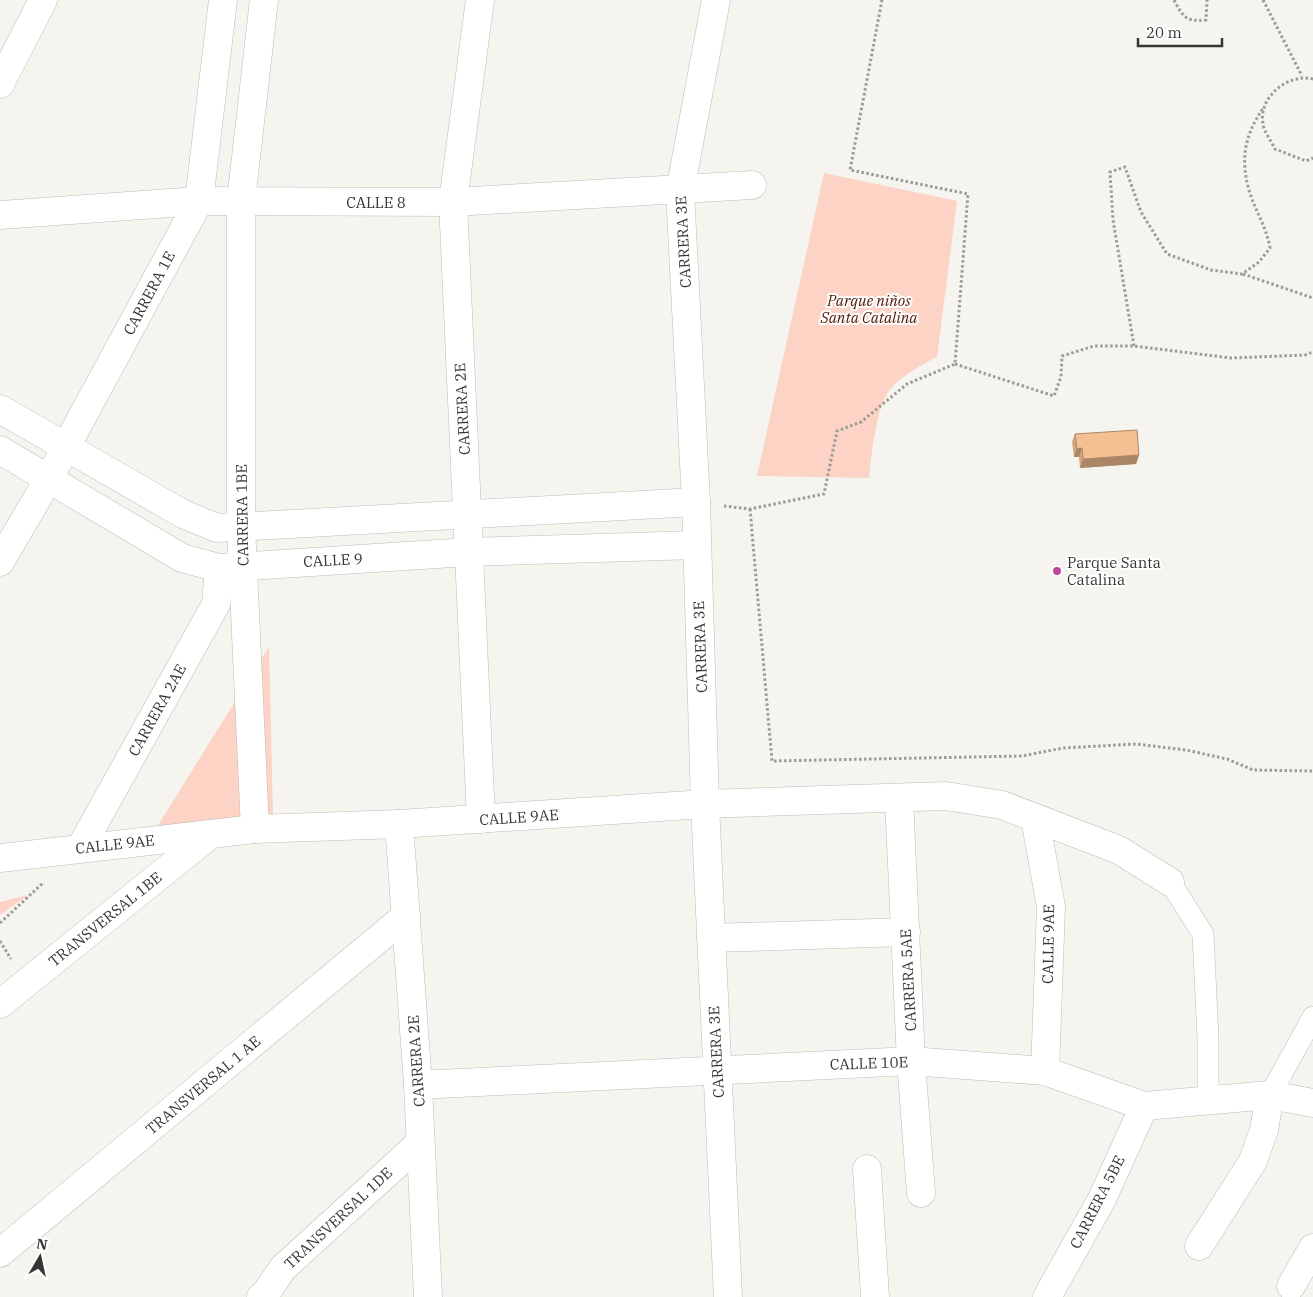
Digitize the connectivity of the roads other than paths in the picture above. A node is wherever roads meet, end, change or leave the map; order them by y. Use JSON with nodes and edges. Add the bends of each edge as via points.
{"nodes":[{"id":1,"x":43,"y":0,"type":"edge"},
{"id":2,"x":223,"y":0,"type":"edge"},
{"id":3,"x":264,"y":0,"type":"edge"},
{"id":4,"x":480,"y":0,"type":"edge"},
{"id":5,"x":716,"y":0,"type":"edge"},
{"id":6,"x":0,"y":84,"type":"edge"},
{"id":7,"x":752,"y":185,"type":"dead end"},
{"id":8,"x":680,"y":190,"type":"junction"},
{"id":9,"x":199,"y":201,"type":"junction"},
{"id":10,"x":241,"y":201,"type":"junction"},
{"id":11,"x":453,"y":202,"type":"junction"},
{"id":12,"x":0,"y":215,"type":"edge"},
{"id":13,"x":0,"y":409,"type":"edge"},
{"id":14,"x":66,"y":446,"type":"junction"},
{"id":15,"x":0,"y":450,"type":"edge"},
{"id":16,"x":48,"y":480,"type":"junction"},
{"id":17,"x":696,"y":502,"type":"junction"},
{"id":18,"x":467,"y":513,"type":"junction"},
{"id":19,"x":241,"y":526,"type":"junction"},
{"id":20,"x":697,"y":545,"type":"junction"},
{"id":21,"x":468,"y":552,"type":"junction"},
{"id":22,"x":0,"y":562,"type":"edge"},
{"id":23,"x":231,"y":566,"type":"junction"},
{"id":24,"x":899,"y":798,"type":"junction"},
{"id":25,"x":705,"y":804,"type":"junction"},
{"id":26,"x":1035,"y":818,"type":"junction"},
{"id":27,"x":481,"y":820,"type":"junction"},
{"id":28,"x":400,"y":824,"type":"junction"},
{"id":29,"x":255,"y":829,"type":"junction"},
{"id":30,"x":211,"y":834,"type":"junction"},
{"id":31,"x":81,"y":847,"type":"junction"},
{"id":32,"x":0,"y":858,"type":"edge"},
{"id":33,"x":1170,"y":882,"type":"joint"},
{"id":34,"x":406,"y":916,"type":"junction"},
{"id":35,"x":906,"y":932,"type":"junction"},
{"id":36,"x":711,"y":938,"type":"junction"},
{"id":37,"x":0,"y":1004,"type":"edge"},
{"id":38,"x":1313,"y":1017,"type":"edge"},
{"id":39,"x":911,"y":1061,"type":"junction"},
{"id":40,"x":716,"y":1070,"type":"junction"},
{"id":41,"x":1045,"y":1071,"type":"junction"},
{"id":42,"x":418,"y":1085,"type":"junction"},
{"id":43,"x":1270,"y":1095,"type":"junction"},
{"id":44,"x":1208,"y":1100,"type":"junction"},
{"id":45,"x":1313,"y":1103,"type":"edge"},
{"id":46,"x":1144,"y":1106,"type":"junction"},
{"id":47,"x":420,"y":1143,"type":"junction"},
{"id":48,"x":866,"y":1169,"type":"dead end"},
{"id":49,"x":920,"y":1193,"type":"dead end"},
{"id":50,"x":1199,"y":1246,"type":"dead end"},
{"id":51,"x":1313,"y":1248,"type":"edge"},
{"id":52,"x":0,"y":1253,"type":"edge"},
{"id":53,"x":1291,"y":1286,"type":"dead end"},
{"id":54,"x":261,"y":1297,"type":"edge"},
{"id":55,"x":428,"y":1297,"type":"edge"},
{"id":56,"x":728,"y":1297,"type":"edge"},
{"id":57,"x":874,"y":1297,"type":"edge"},
{"id":58,"x":1047,"y":1297,"type":"edge"}],
"edges":[{"from":1,"to":6,"type":"street"},
{"from":2,"to":9,"type":"street","name":"CARRERA 1E"},
{"from":3,"to":10,"type":"street"},
{"from":4,"to":11,"type":"street","name":"CARRERA 2E"},
{"from":5,"to":8,"type":"street","name":"CARRERA 3E"},
{"from":7,"to":8,"type":"street","name":"CALLE 8"},
{"from":8,"to":11,"type":"street","name":"CALLE 8"},
{"from":8,"to":17,"type":"street","name":"CARRERA 3E"},
{"from":9,"to":10,"type":"street","name":"CALLE 8"},
{"from":9,"to":12,"type":"street","name":"CALLE 8"},
{"from":9,"to":14,"type":"street","name":"CARRERA 1E"},
{"from":10,"to":11,"type":"street","name":"CALLE 8"},
{"from":10,"to":19,"type":"street","name":"CARRERA 1BE"},
{"from":11,"to":18,"type":"street","name":"CARRERA 2E"},
{"from":13,"to":14,"type":"street"},
{"from":14,"to":16,"type":"street","name":"CARRERA 1E"},
{"from":14,"to":19,"type":"street","via":[[184,514],[216,528]]},
{"from":15,"to":16,"type":"street","name":"CALLE 9"},
{"from":16,"to":22,"type":"street","name":"CARRERA 1E"},
{"from":16,"to":23,"type":"street","name":"CALLE 9","via":[[182,558]]},
{"from":17,"to":18,"type":"street"},
{"from":17,"to":20,"type":"street","name":"CARRERA 3E"},
{"from":18,"to":19,"type":"street"},
{"from":18,"to":21,"type":"street","name":"CARRERA 2E"},
{"from":19,"to":23,"type":"street","name":"CARRERA 1BE"},
{"from":20,"to":21,"type":"street","name":"CALLE 9"},
{"from":20,"to":25,"type":"street","name":"CARRERA 3E"},
{"from":21,"to":23,"type":"street","name":"CALLE 9"},
{"from":21,"to":27,"type":"street","name":"CARRERA 2E"},
{"from":23,"to":29,"type":"street","name":"CARRERA 1BE"},
{"from":23,"to":31,"type":"street","name":"CARRERA 2AE","via":[[216,604]]},
{"from":24,"to":25,"type":"street","name":"CALLE 9AE"},
{"from":24,"to":26,"type":"street","name":"CALLE 9AE","via":[[946,796],[1002,805]]},
{"from":24,"to":35,"type":"street","name":"CARRERA 5AE"},
{"from":25,"to":27,"type":"street","name":"CALLE 9AE"},
{"from":25,"to":36,"type":"street","name":"CARRERA 3E"},
{"from":26,"to":33,"type":"street","name":"CALLE 9AE","via":[[1119,850]]},
{"from":26,"to":41,"type":"street","name":"CALLE 9AE","via":[[1051,907]]},
{"from":27,"to":28,"type":"street","name":"CALLE 9AE"},
{"from":28,"to":29,"type":"street","name":"CALLE 9AE"},
{"from":28,"to":34,"type":"street","name":"CARRERA 2E"},
{"from":29,"to":30,"type":"street","name":"CALLE 9AE"},
{"from":30,"to":31,"type":"street","name":"CALLE 9AE"},
{"from":30,"to":37,"type":"street","name":"TRANSVERSAL 1BE"},
{"from":31,"to":32,"type":"street","name":"CALLE 9AE"},
{"from":33,"to":44,"type":"street","via":[[1203,934]]},
{"from":34,"to":42,"type":"street","name":"CARRERA 2E"},
{"from":34,"to":52,"type":"street","name":"TRANSVERSAL 1 AE"},
{"from":35,"to":36,"type":"street"},
{"from":35,"to":39,"type":"street","name":"CARRERA 5AE"},
{"from":36,"to":40,"type":"street","name":"CARRERA 3E"},
{"from":38,"to":43,"type":"street"},
{"from":39,"to":40,"type":"street","name":"CALLE 10E"},
{"from":39,"to":41,"type":"street","name":"CALLE 10E"},
{"from":39,"to":49,"type":"street","name":"CARRERA 5AE"},
{"from":40,"to":42,"type":"street","name":"CALLE 10E"},
{"from":40,"to":56,"type":"street","name":"CARRERA 3E"},
{"from":41,"to":46,"type":"street","name":"CALLE 10E"},
{"from":42,"to":47,"type":"street","name":"CARRERA 2E"},
{"from":43,"to":44,"type":"street","name":"CALLE 10E"},
{"from":43,"to":45,"type":"street","name":"CALLE 10E"},
{"from":43,"to":50,"type":"street","via":[[1264,1130],[1253,1161]]},
{"from":44,"to":46,"type":"street","name":"CALLE 10E"},
{"from":46,"to":58,"type":"street","name":"CARRERA 5BE","via":[[1102,1199]]},
{"from":47,"to":54,"type":"street","name":"TRANSVERSAL 1DE","via":[[283,1268]]},
{"from":47,"to":55,"type":"street","name":"CARRERA 2E"},
{"from":48,"to":57,"type":"street"},
{"from":51,"to":53,"type":"street"}]}
